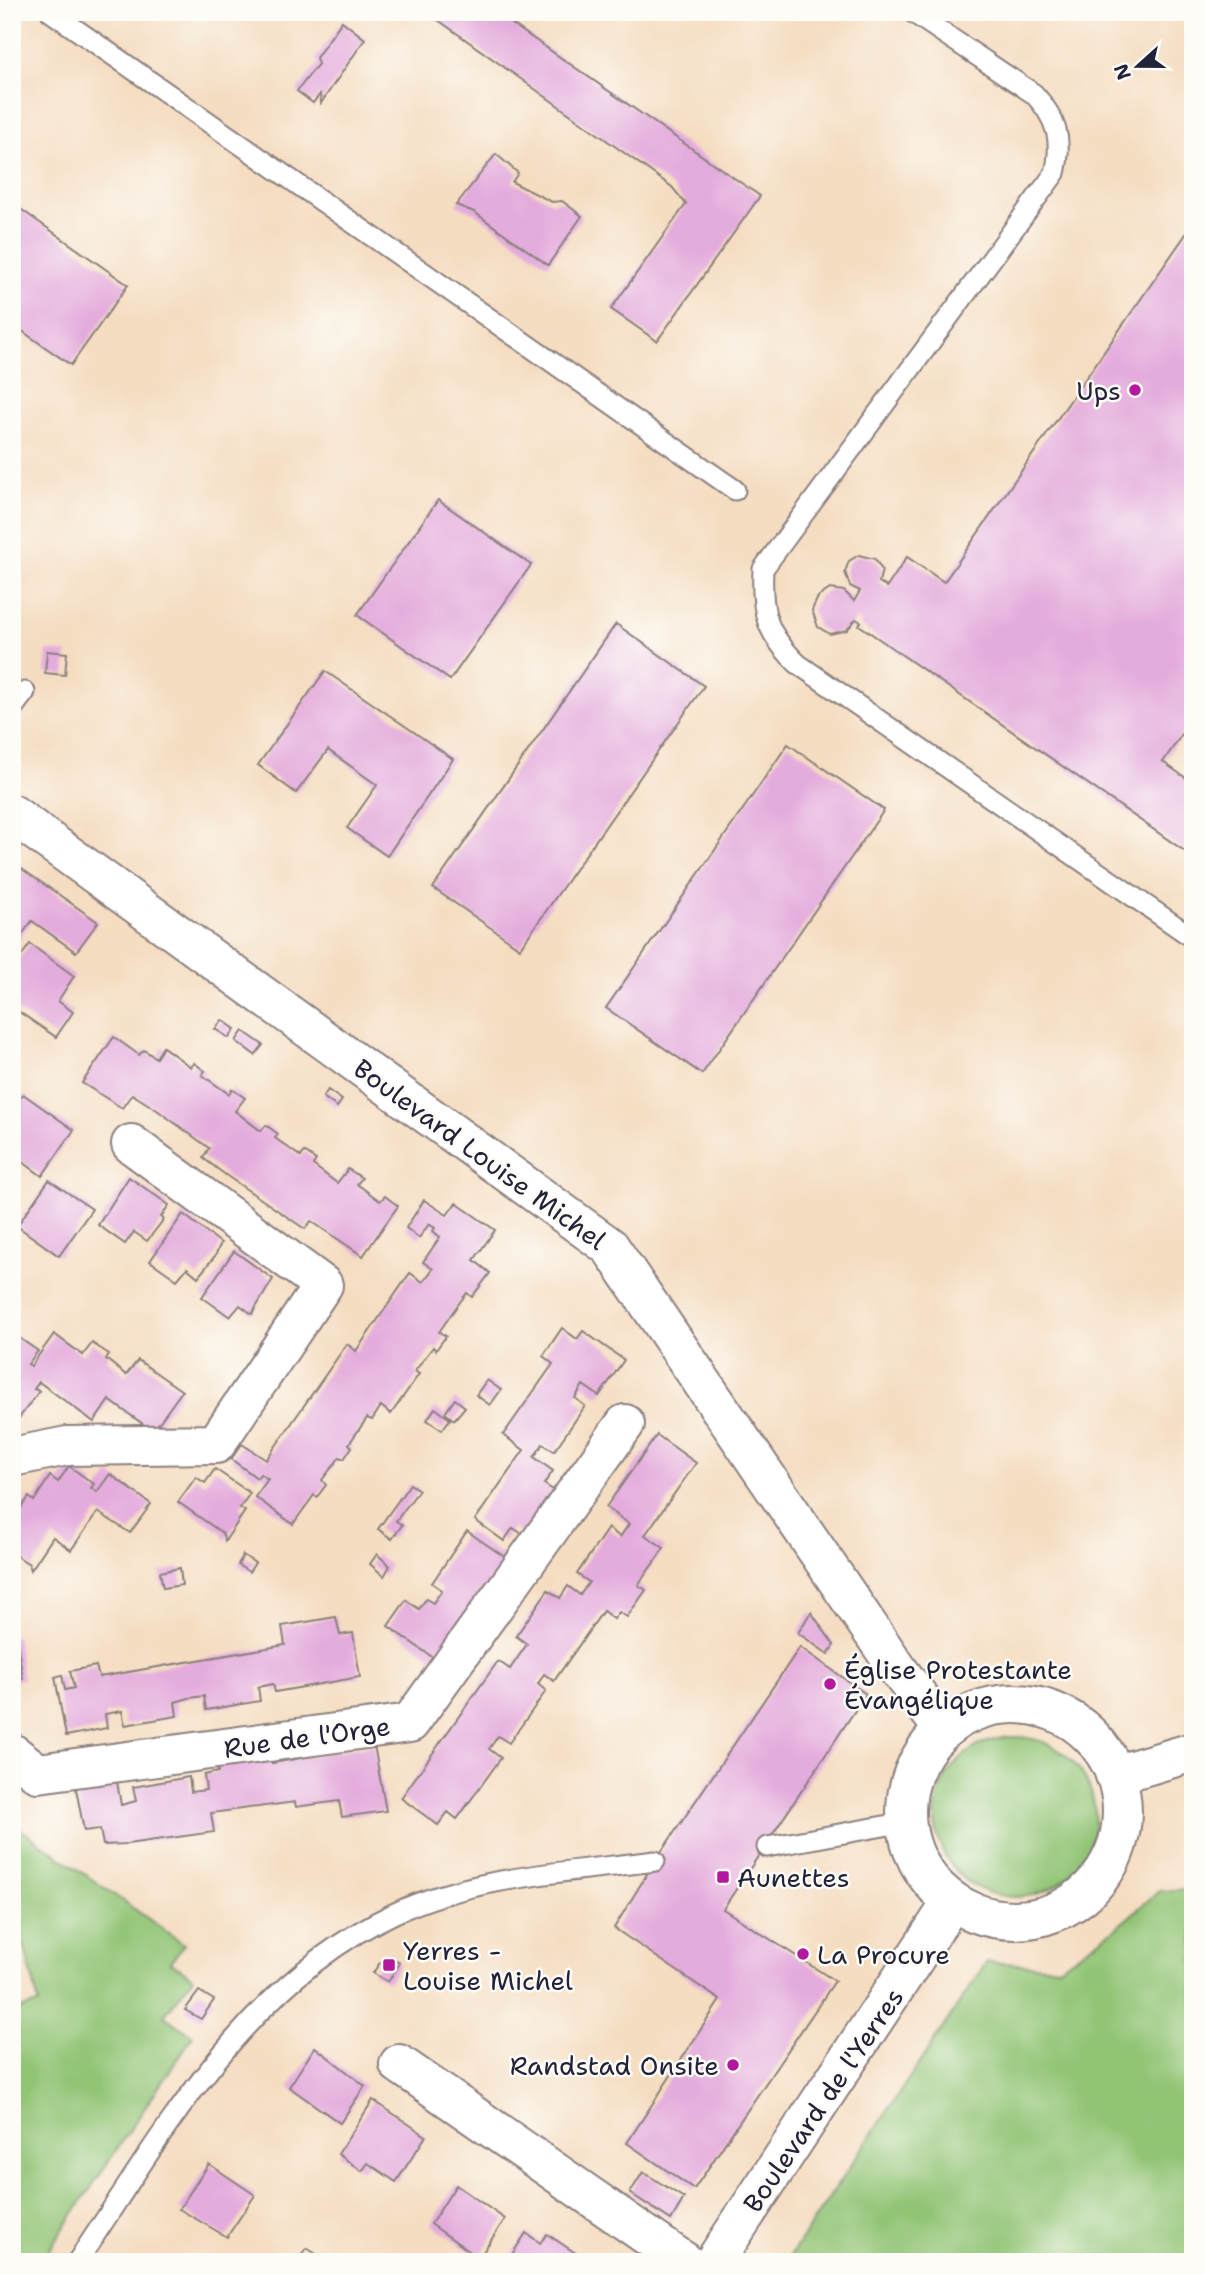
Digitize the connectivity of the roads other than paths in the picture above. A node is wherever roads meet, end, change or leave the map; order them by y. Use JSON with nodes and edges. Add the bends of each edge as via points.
{"nodes":[{"id":1,"x":51,"y":12,"type":"edge"},
{"id":2,"x":912,"y":12,"type":"edge"},
{"id":3,"x":735,"y":490,"type":"dead end"},
{"id":4,"x":25,"y":692,"type":"dead end"},
{"id":5,"x":12,"y":709,"type":"edge"},
{"id":6,"x":12,"y":814,"type":"edge"},
{"id":7,"x":1193,"y":938,"type":"edge"},
{"id":8,"x":131,"y":1144,"type":"dead end"},
{"id":9,"x":625,"y":1424,"type":"dead end"},
{"id":10,"x":12,"y":1457,"type":"edge"},
{"id":11,"x":943,"y":1729,"type":"junction"},
{"id":12,"x":1193,"y":1752,"type":"edge"},
{"id":13,"x":12,"y":1753,"type":"edge"},
{"id":14,"x":1115,"y":1775,"type":"junction"},
{"id":15,"x":906,"y":1822,"type":"junction"},
{"id":16,"x":767,"y":1847,"type":"dead end"},
{"id":17,"x":656,"y":1860,"type":"dead end"},
{"id":18,"x":952,"y":1902,"type":"junction"},
{"id":19,"x":399,"y":2064,"type":"dead end"},
{"id":20,"x":77,"y":2262,"type":"edge"},
{"id":21,"x":685,"y":2262,"type":"edge"},
{"id":22,"x":714,"y":2262,"type":"edge"}],
"edges":[{"from":1,"to":3,"type":"lane"},
{"from":2,"to":7,"type":"lane","via":[[1034,94],[1049,110],[1059,141],[1055,173],[763,569],[767,624],[798,664]]},
{"from":4,"to":5,"type":"lane"},
{"from":6,"to":11,"type":"street","name":"Boulevard Louise Michel","via":[[610,1247]]},
{"from":8,"to":10,"type":"street","via":[[324,1285],[216,1444],[67,1446]]},
{"from":9,"to":13,"type":"street","name":"Rue de l'Orge","via":[[410,1723],[38,1773]]},
{"from":11,"to":14,"type":"street","via":[[980,1709],[1033,1705],[1063,1715],[1090,1733]]},
{"from":11,"to":15,"type":"street","via":[[916,1766],[908,1787]]},
{"from":12,"to":14,"type":"street"},
{"from":14,"to":18,"type":"street","via":[[1121,1794],[1121,1830],[1109,1864],[1087,1893],[1056,1912],[1021,1921],[985,1917]]},
{"from":15,"to":16,"type":"lane"},
{"from":15,"to":18,"type":"street","via":[[913,1852],[929,1880]]},
{"from":17,"to":20,"type":"lane","via":[[508,1881],[452,1894],[396,1912],[349,1939],[232,2039],[188,2096]]},
{"from":18,"to":22,"type":"street","name":"Boulevard de l'Yerres"},
{"from":19,"to":21,"type":"street"}]}
